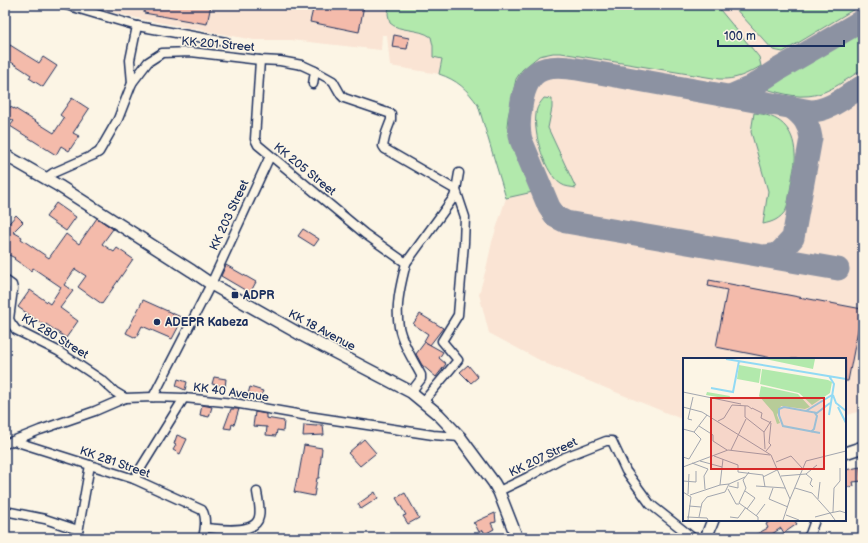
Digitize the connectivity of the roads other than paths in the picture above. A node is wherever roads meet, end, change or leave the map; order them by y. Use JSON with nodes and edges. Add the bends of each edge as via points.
{"nodes":[{"id":1,"x":66,"y":5,"type":"edge"},
{"id":2,"x":137,"y":26,"type":"junction"},
{"id":3,"x":226,"y":42,"type":"dead end"},
{"id":4,"x":260,"y":60,"type":"junction"},
{"id":5,"x":315,"y":71,"type":"junction"},
{"id":6,"x":132,"y":83,"type":"junction"},
{"id":7,"x":313,"y":84,"type":"dead end"},
{"id":8,"x":5,"y":155,"type":"edge"},
{"id":9,"x":270,"y":156,"type":"junction"},
{"id":10,"x":459,"y":173,"type":"dead end"},
{"id":11,"x":46,"y":178,"type":"junction"},
{"id":12,"x":456,"y":190,"type":"junction"},
{"id":13,"x":406,"y":263,"type":"junction"},
{"id":14,"x":5,"y":280,"type":"edge"},
{"id":15,"x":211,"y":284,"type":"junction"},
{"id":16,"x":411,"y":392,"type":"junction"},
{"id":17,"x":153,"y":396,"type":"junction"},
{"id":18,"x":125,"y":398,"type":"junction"},
{"id":19,"x":184,"y":398,"type":"junction"},
{"id":20,"x":423,"y":402,"type":"junction"},
{"id":21,"x":460,"y":437,"type":"junction"},
{"id":22,"x":14,"y":441,"type":"junction"},
{"id":23,"x":5,"y":444,"type":"edge"},
{"id":24,"x":863,"y":447,"type":"edge"},
{"id":25,"x":846,"y":453,"type":"edge"},
{"id":26,"x":90,"y":465,"type":"junction"},
{"id":27,"x":134,"y":479,"type":"junction"},
{"id":28,"x":499,"y":491,"type":"junction"},
{"id":29,"x":257,"y":492,"type":"dead end"},
{"id":30,"x":5,"y":511,"type":"edge"},
{"id":31,"x":713,"y":521,"type":"edge"},
{"id":32,"x":815,"y":521,"type":"edge"},
{"id":33,"x":206,"y":528,"type":"junction"},
{"id":34,"x":78,"y":534,"type":"edge"},
{"id":35,"x":203,"y":538,"type":"edge"},
{"id":36,"x":517,"y":538,"type":"edge"},
{"id":37,"x":693,"y":538,"type":"edge"},
{"id":38,"x":706,"y":538,"type":"edge"},
{"id":39,"x":807,"y":538,"type":"edge"}],
"edges":[{"from":1,"to":2,"type":"street"},
{"from":2,"to":3,"type":"street"},
{"from":2,"to":6,"type":"street","via":[[130,60]]},
{"from":4,"to":5,"type":"street","name":"KK 201 Street","via":[[302,65]]},
{"from":4,"to":6,"type":"street","name":"KK 201 Street","via":[[191,52],[162,53],[148,62]]},
{"from":4,"to":9,"type":"street","name":"KK 205 Street","via":[[255,139]]},
{"from":5,"to":7,"type":"street"},
{"from":5,"to":12,"type":"street","name":"KK 201 Street","via":[[333,81],[344,98],[391,114],[392,120],[383,146],[385,149]]},
{"from":6,"to":11,"type":"street","name":"KK 201 Street","via":[[118,119],[99,152]]},
{"from":8,"to":11,"type":"main road","name":"KK 18 Avenue"},
{"from":9,"to":13,"type":"street","name":"KK 205 Street","via":[[365,234]]},
{"from":9,"to":15,"type":"street","name":"KK 203 Street"},
{"from":10,"to":12,"type":"street"},
{"from":11,"to":15,"type":"main road","name":"KK 18 Avenue"},
{"from":12,"to":13,"type":"street","via":[[450,204]]},
{"from":12,"to":20,"type":"street","via":[[465,216],[458,315],[442,341],[458,360]]},
{"from":13,"to":16,"type":"street","via":[[399,293],[398,318],[402,336],[421,375],[421,379]]},
{"from":14,"to":18,"type":"street","name":"KK 280 Street","via":[[13,289],[9,319],[16,330],[58,351],[103,380]]},
{"from":15,"to":16,"type":"main road","name":"KK 18 Avenue"},
{"from":15,"to":17,"type":"street","name":"KK 203 Street"},
{"from":16,"to":20,"type":"main road","name":"KK 18 Avenue"},
{"from":17,"to":18,"type":"street","name":"KK 40 Avenue"},
{"from":17,"to":19,"type":"street","name":"KK 40 Avenue"},
{"from":18,"to":22,"type":"street","name":"KK 40 Avenue"},
{"from":19,"to":21,"type":"street","name":"KK 40 Avenue","via":[[234,403],[433,435]]},
{"from":19,"to":27,"type":"street"},
{"from":20,"to":21,"type":"main road","name":"KK 18 Avenue"},
{"from":21,"to":28,"type":"main road","name":"KK 18 Avenue"},
{"from":22,"to":23,"type":"street","name":"KK 40 Avenue"},
{"from":22,"to":26,"type":"street","name":"KK 281 Street"},
{"from":24,"to":25,"type":"main road"},
{"from":26,"to":27,"type":"street","name":"KK 281 Street"},
{"from":26,"to":34,"type":"street"},
{"from":27,"to":33,"type":"street","name":"KK 281 Street","via":[[202,510]]},
{"from":28,"to":36,"type":"main road","name":"KK 18 Avenue"},
{"from":28,"to":37,"type":"street","name":"KK 207 Street","via":[[560,459],[612,441],[626,471],[650,504]]},
{"from":29,"to":33,"type":"street","via":[[260,516],[257,522],[249,527],[230,530]]},
{"from":30,"to":34,"type":"street","via":[[45,519]]},
{"from":31,"to":38,"type":"main road"},
{"from":32,"to":39,"type":"street"},
{"from":33,"to":35,"type":"street"}]}
